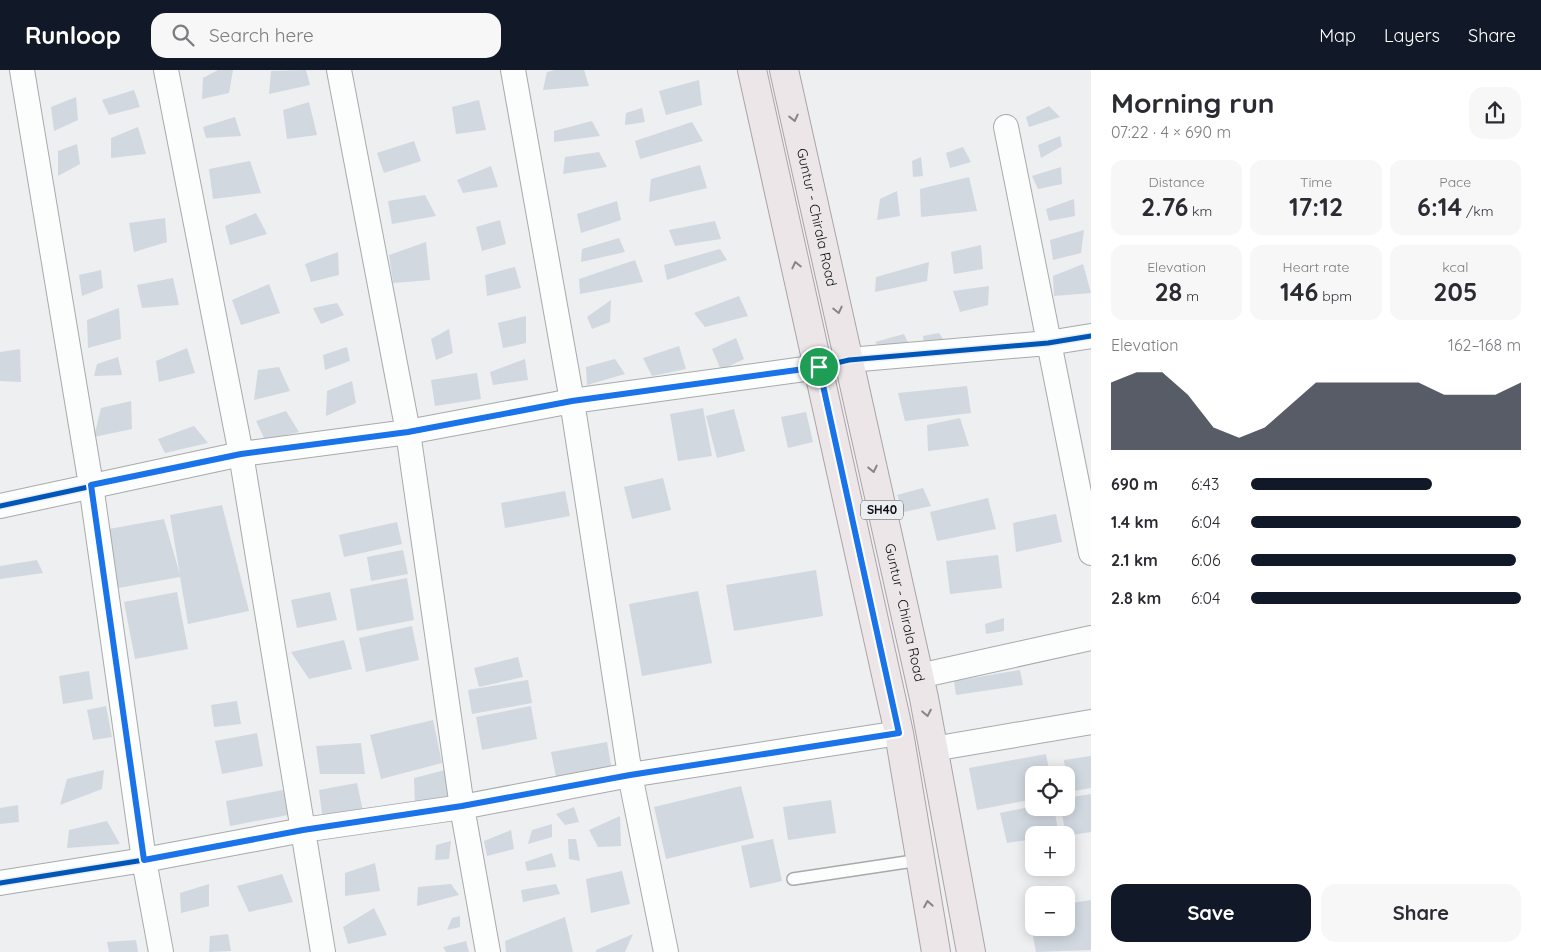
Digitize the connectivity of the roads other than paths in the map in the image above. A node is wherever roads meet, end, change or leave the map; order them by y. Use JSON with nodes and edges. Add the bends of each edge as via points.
{"nodes":[{"id":1,"x":22,"y":70,"type":"edge"},
{"id":2,"x":166,"y":70,"type":"edge"},
{"id":3,"x":339,"y":70,"type":"edge"},
{"id":4,"x":513,"y":70,"type":"edge"},
{"id":5,"x":752,"y":70,"type":"edge"},
{"id":6,"x":784,"y":70,"type":"edge"},
{"id":7,"x":1006,"y":127,"type":"dead end"},
{"id":8,"x":1091,"y":336,"type":"edge"},
{"id":9,"x":1048,"y":343,"type":"junction"},
{"id":10,"x":849,"y":360,"type":"junction"},
{"id":11,"x":819,"y":367,"type":"junction"},
{"id":12,"x":572,"y":401,"type":"junction"},
{"id":13,"x":408,"y":432,"type":"junction"},
{"id":14,"x":241,"y":454,"type":"junction"},
{"id":15,"x":91,"y":485,"type":"junction"},
{"id":16,"x":0,"y":506,"type":"edge"},
{"id":17,"x":1091,"y":553,"type":"edge"},
{"id":18,"x":1091,"y":638,"type":"edge"},
{"id":19,"x":919,"y":676,"type":"junction"},
{"id":20,"x":1091,"y":722,"type":"edge"},
{"id":21,"x":899,"y":733,"type":"junction"},
{"id":22,"x":934,"y":749,"type":"junction"},
{"id":23,"x":630,"y":775,"type":"junction"},
{"id":24,"x":462,"y":806,"type":"junction"},
{"id":25,"x":303,"y":830,"type":"junction"},
{"id":26,"x":144,"y":860,"type":"junction"},
{"id":27,"x":920,"y":860,"type":"junction"},
{"id":28,"x":793,"y":879,"type":"dead end"},
{"id":29,"x":0,"y":883,"type":"edge"},
{"id":30,"x":161,"y":952,"type":"edge"},
{"id":31,"x":323,"y":952,"type":"edge"},
{"id":32,"x":488,"y":952,"type":"edge"},
{"id":33,"x":666,"y":952,"type":"edge"},
{"id":34,"x":936,"y":952,"type":"edge"},
{"id":35,"x":971,"y":952,"type":"edge"}],
"edges":[{"from":1,"to":15,"type":"street"},
{"from":2,"to":14,"type":"street"},
{"from":3,"to":13,"type":"street"},
{"from":4,"to":12,"type":"street"},
{"from":11,"to":5,"type":"main road","number":"SH40","one_way":true},
{"from":6,"to":10,"type":"main road","name":"Guntur - Chirala Road","number":"SH40","one_way":true},
{"from":7,"to":9,"type":"street"},
{"from":8,"to":9,"type":"street"},
{"from":9,"to":10,"type":"street"},
{"from":9,"to":17,"type":"street"},
{"from":10,"to":11,"type":"street"},
{"from":10,"to":19,"type":"main road","name":"Guntur - Chirala Road","number":"SH40","one_way":true},
{"from":11,"to":12,"type":"street"},
{"from":11,"to":21,"type":"main road","number":"SH40"},
{"from":12,"to":13,"type":"street"},
{"from":12,"to":23,"type":"street"},
{"from":13,"to":14,"type":"street"},
{"from":13,"to":24,"type":"street"},
{"from":14,"to":15,"type":"street"},
{"from":14,"to":25,"type":"street"},
{"from":15,"to":16,"type":"street"},
{"from":15,"to":26,"type":"street"},
{"from":18,"to":19,"type":"street"},
{"from":19,"to":22,"type":"main road","name":"Guntur - Chirala Road","number":"SH40","one_way":true},
{"from":20,"to":22,"type":"street"},
{"from":21,"to":23,"type":"street"},
{"from":21,"to":27,"type":"main road","number":"SH40"},
{"from":22,"to":35,"type":"main road","name":"Guntur - Chirala Road","number":"SH40"},
{"from":23,"to":24,"type":"street"},
{"from":23,"to":33,"type":"street"},
{"from":24,"to":25,"type":"street"},
{"from":24,"to":32,"type":"street"},
{"from":25,"to":26,"type":"street"},
{"from":25,"to":31,"type":"street"},
{"from":26,"to":29,"type":"street"},
{"from":26,"to":30,"type":"street"},
{"from":27,"to":28,"type":"lane"},
{"from":34,"to":27,"type":"main road","number":"SH40","one_way":true}]}
